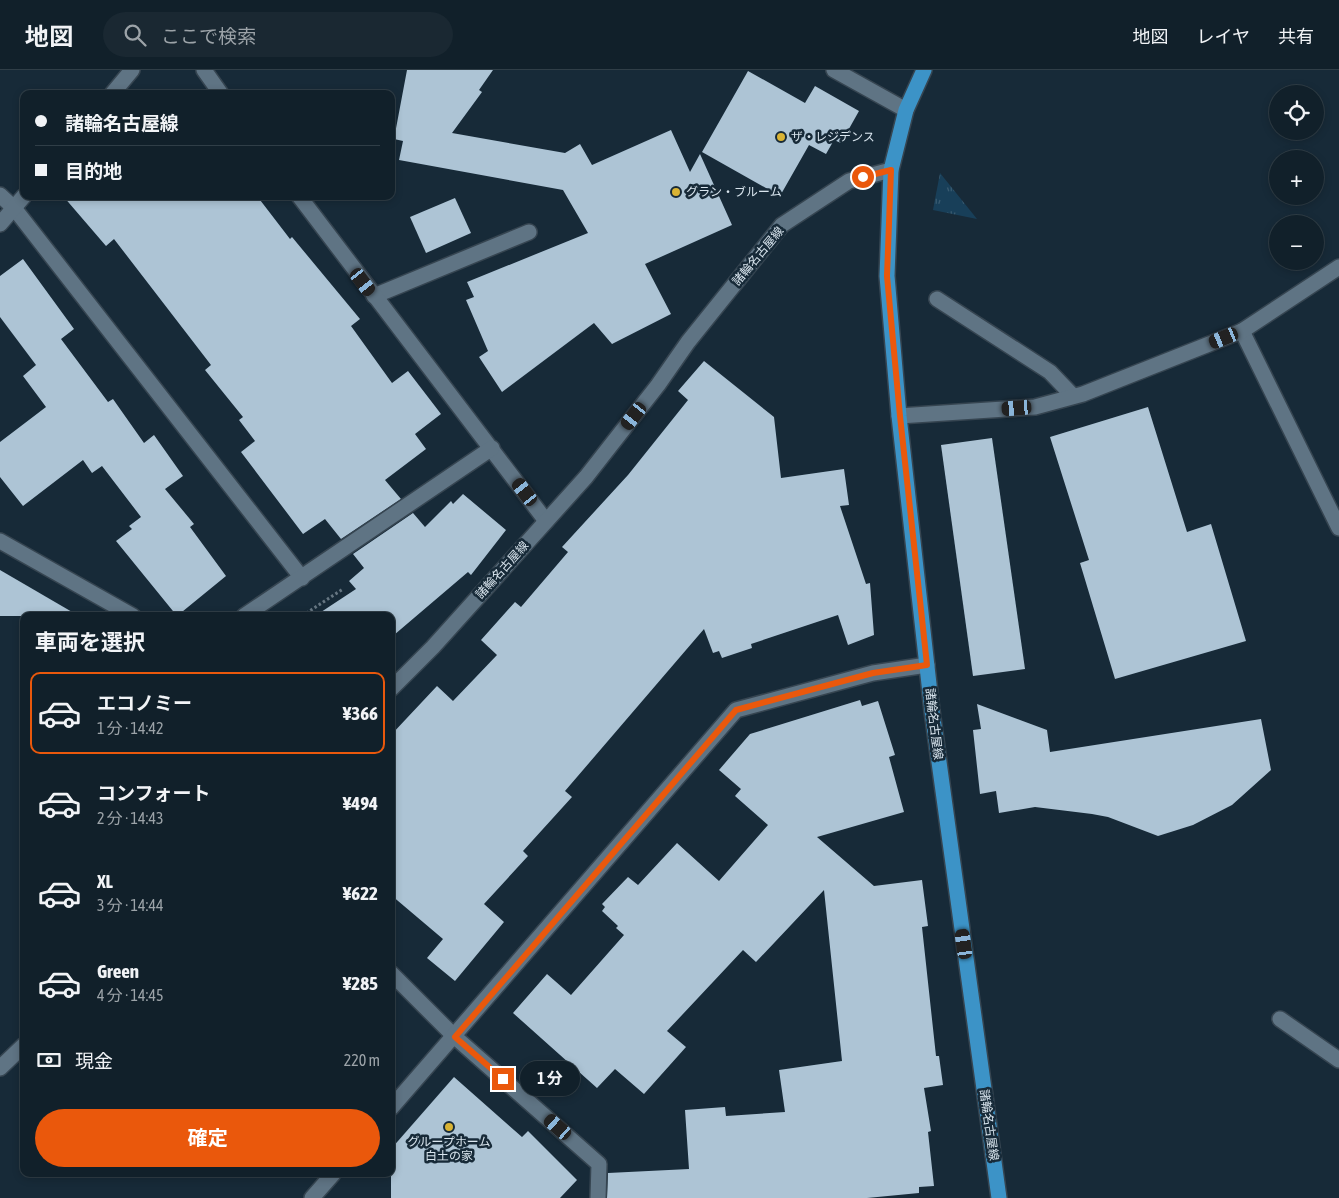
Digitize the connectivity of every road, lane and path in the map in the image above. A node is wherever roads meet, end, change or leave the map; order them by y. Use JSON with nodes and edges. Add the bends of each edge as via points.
{"nodes":[{"id":1,"x":132,"y":70,"type":"edge"},
{"id":2,"x":204,"y":70,"type":"edge"},
{"id":3,"x":834,"y":70,"type":"edge"},
{"id":4,"x":924,"y":70,"type":"edge"},
{"id":5,"x":115,"y":90,"type":"edge"},
{"id":6,"x":218,"y":90,"type":"edge"},
{"id":7,"x":906,"y":110,"type":"junction"},
{"id":8,"x":891,"y":170,"type":"junction"},
{"id":9,"x":0,"y":195,"type":"edge"},
{"id":10,"x":21,"y":200,"type":"edge"},
{"id":11,"x":301,"y":200,"type":"edge"},
{"id":12,"x":14,"y":208,"type":"junction"},
{"id":13,"x":0,"y":224,"type":"edge"},
{"id":14,"x":529,"y":232,"type":"dead end"},
{"id":15,"x":1339,"y":267,"type":"edge"},
{"id":16,"x":374,"y":296,"type":"junction"},
{"id":17,"x":936,"y":299,"type":"dead end"},
{"id":18,"x":1242,"y":331,"type":"junction"},
{"id":19,"x":1073,"y":396,"type":"junction"},
{"id":20,"x":900,"y":416,"type":"junction"},
{"id":21,"x":492,"y":448,"type":"junction"},
{"id":22,"x":546,"y":521,"type":"junction"},
{"id":23,"x":1339,"y":528,"type":"edge"},
{"id":24,"x":0,"y":541,"type":"edge"},
{"id":25,"x":302,"y":578,"type":"junction"},
{"id":26,"x":343,"y":589,"type":"dead end"},
{"id":27,"x":126,"y":612,"type":"edge"},
{"id":28,"x":250,"y":612,"type":"edge"},
{"id":29,"x":308,"y":612,"type":"edge"},
{"id":30,"x":927,"y":665,"type":"junction"},
{"id":31,"x":395,"y":685,"type":"edge"},
{"id":32,"x":395,"y":977,"type":"edge"},
{"id":33,"x":1280,"y":1019,"type":"dead end"},
{"id":34,"x":455,"y":1037,"type":"junction"},
{"id":35,"x":20,"y":1049,"type":"edge"},
{"id":36,"x":1339,"y":1060,"type":"edge"},
{"id":37,"x":1,"y":1066,"type":"edge"},
{"id":38,"x":395,"y":1104,"type":"edge"},
{"id":39,"x":330,"y":1177,"type":"edge"},
{"id":40,"x":312,"y":1198,"type":"edge"},
{"id":41,"x":598,"y":1198,"type":"edge"},
{"id":42,"x":999,"y":1198,"type":"edge"}],
"edges":[{"from":1,"to":5,"type":"street"},
{"from":2,"to":6,"type":"street"},
{"from":3,"to":7,"type":"street"},
{"from":4,"to":7,"type":"main road"},
{"from":7,"to":8,"type":"main road"},
{"from":8,"to":20,"type":"main road","name":"諸輪名古屋線","via":[[887,276]]},
{"from":8,"to":22,"type":"street","name":"諸輪名古屋線","via":[[849,181],[782,224],[592,469]]},
{"from":9,"to":12,"type":"street"},
{"from":10,"to":12,"type":"street"},
{"from":11,"to":16,"type":"street"},
{"from":12,"to":13,"type":"street"},
{"from":12,"to":25,"type":"street"},
{"from":14,"to":16,"type":"street"},
{"from":15,"to":18,"type":"street"},
{"from":16,"to":21,"type":"street"},
{"from":17,"to":19,"type":"street","via":[[1050,372]]},
{"from":18,"to":19,"type":"street"},
{"from":18,"to":23,"type":"street"},
{"from":19,"to":20,"type":"street","via":[[1035,407]]},
{"from":20,"to":30,"type":"main road","name":"諸輪名古屋線"},
{"from":21,"to":22,"type":"street"},
{"from":21,"to":25,"type":"street"},
{"from":22,"to":31,"type":"street","name":"諸輪名古屋線"},
{"from":24,"to":27,"type":"street"},
{"from":25,"to":28,"type":"street"},
{"from":26,"to":29,"type":"path"},
{"from":30,"to":34,"type":"street","via":[[873,673],[736,710]]},
{"from":30,"to":42,"type":"main road","name":"諸輪名古屋線"},
{"from":32,"to":34,"type":"street"},
{"from":33,"to":36,"type":"street"},
{"from":34,"to":38,"type":"street"},
{"from":34,"to":41,"type":"street","via":[[599,1164]]},
{"from":35,"to":37,"type":"street"},
{"from":39,"to":40,"type":"street"}]}
